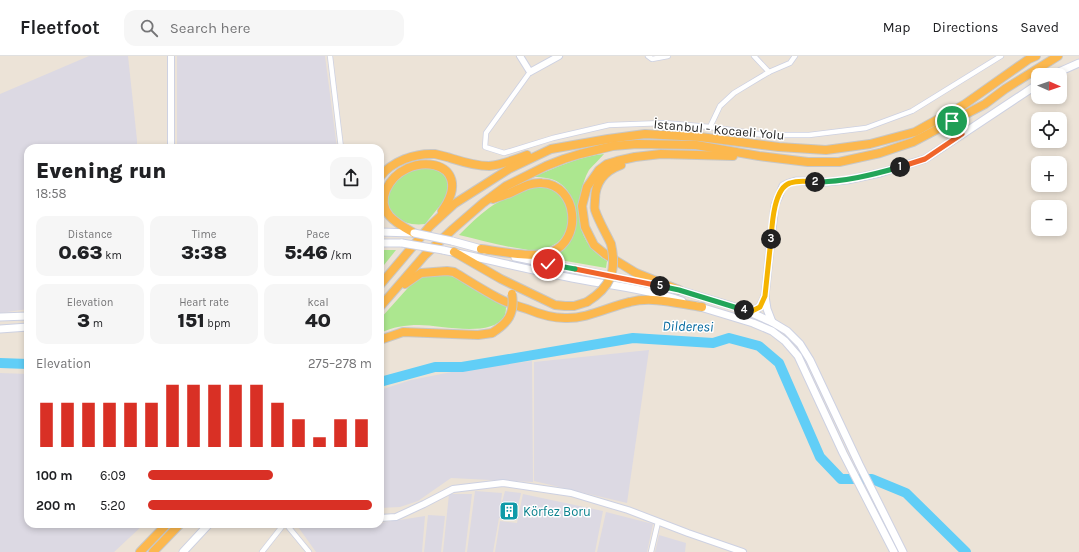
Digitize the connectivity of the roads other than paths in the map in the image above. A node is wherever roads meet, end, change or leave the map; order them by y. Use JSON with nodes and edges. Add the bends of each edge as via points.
{"nodes":[{"id":1,"x":171,"y":56,"type":"edge"},
{"id":2,"x":330,"y":56,"type":"edge"},
{"id":3,"x":520,"y":56,"type":"edge"},
{"id":4,"x":559,"y":56,"type":"edge"},
{"id":5,"x":648,"y":56,"type":"edge"},
{"id":6,"x":668,"y":56,"type":"edge"},
{"id":7,"x":754,"y":56,"type":"edge"},
{"id":8,"x":795,"y":56,"type":"edge"},
{"id":9,"x":1001,"y":56,"type":"edge"},
{"id":10,"x":1036,"y":56,"type":"edge"},
{"id":11,"x":1058,"y":56,"type":"edge"},
{"id":12,"x":1079,"y":63,"type":"edge"},
{"id":13,"x":1067,"y":68,"type":"edge"},
{"id":14,"x":530,"y":72,"type":"junction"},
{"id":15,"x":769,"y":72,"type":"junction"},
{"id":16,"x":1031,"y":89,"type":"edge"},
{"id":17,"x":952,"y":121,"type":"junction"},
{"id":18,"x":710,"y":127,"type":"junction"},
{"id":19,"x":962,"y":134,"type":"junction"},
{"id":20,"x":171,"y":144,"type":"edge"},
{"id":21,"x":341,"y":144,"type":"edge"},
{"id":22,"x":551,"y":150,"type":"junction"},
{"id":23,"x":650,"y":156,"type":"junction"},
{"id":24,"x":759,"y":156,"type":"junction"},
{"id":25,"x":384,"y":172,"type":"edge"},
{"id":26,"x":384,"y":193,"type":"edge"},
{"id":27,"x":483,"y":203,"type":"junction"},
{"id":28,"x":384,"y":205,"type":"edge"},
{"id":29,"x":430,"y":226,"type":"junction"},
{"id":30,"x":384,"y":232,"type":"edge"},
{"id":31,"x":414,"y":233,"type":"junction"},
{"id":32,"x":384,"y":243,"type":"edge"},
{"id":33,"x":480,"y":249,"type":"junction"},
{"id":34,"x":454,"y":252,"type":"junction"},
{"id":35,"x":501,"y":279,"type":"junction"},
{"id":36,"x":384,"y":281,"type":"edge"},
{"id":37,"x":679,"y":290,"type":"junction"},
{"id":38,"x":392,"y":294,"type":"junction"},
{"id":39,"x":765,"y":296,"type":"junction"},
{"id":40,"x":384,"y":303,"type":"edge"},
{"id":41,"x":702,"y":307,"type":"junction"},
{"id":42,"x":750,"y":312,"type":"junction"},
{"id":43,"x":24,"y":316,"type":"edge"},
{"id":44,"x":0,"y":317,"type":"edge"},
{"id":45,"x":772,"y":322,"type":"junction"},
{"id":46,"x":24,"y":327,"type":"edge"},
{"id":47,"x":0,"y":329,"type":"edge"},
{"id":48,"x":384,"y":339,"type":"edge"},
{"id":49,"x":384,"y":518,"type":"edge"},
{"id":50,"x":658,"y":522,"type":"junction"},
{"id":51,"x":163,"y":528,"type":"edge"},
{"id":52,"x":176,"y":528,"type":"edge"},
{"id":53,"x":206,"y":528,"type":"edge"},
{"id":54,"x":282,"y":528,"type":"edge"},
{"id":55,"x":288,"y":528,"type":"edge"},
{"id":56,"x":140,"y":552,"type":"edge"},
{"id":57,"x":153,"y":552,"type":"edge"},
{"id":58,"x":185,"y":552,"type":"edge"},
{"id":59,"x":262,"y":552,"type":"edge"},
{"id":60,"x":308,"y":552,"type":"edge"},
{"id":61,"x":651,"y":552,"type":"edge"},
{"id":62,"x":743,"y":552,"type":"edge"},
{"id":63,"x":894,"y":552,"type":"edge"},
{"id":64,"x":904,"y":552,"type":"edge"}],
"edges":[{"from":1,"to":20,"type":"street"},
{"from":2,"to":21,"type":"street"},
{"from":3,"to":14,"type":"street"},
{"from":4,"to":14,"type":"street"},
{"from":5,"to":6,"type":"street","via":[[652,59]]},
{"from":7,"to":15,"type":"street"},
{"from":8,"to":15,"type":"street","via":[[790,63]]},
{"from":9,"to":18,"type":"street","via":[[912,112],[866,128],[808,135],[765,135]]},
{"from":10,"to":22,"type":"highway","name":"İstanbul - Kocaeli Yolu","via":[[965,104],[915,132],[870,144],[826,150],[645,134]]},
{"from":11,"to":17,"type":"highway","via":[[985,104]]},
{"from":12,"to":13,"type":"main road"},
{"from":14,"to":18,"type":"street","via":[[486,133],[485,147],[504,154],[553,138],[609,126],[664,123]]},
{"from":15,"to":18,"type":"street","via":[[729,97],[720,106]]},
{"from":16,"to":19,"type":"main road"},
{"from":17,"to":19,"type":"main road"},
{"from":17,"to":24,"type":"highway","via":[[913,142],[880,153],[839,162],[808,162]]},
{"from":19,"to":39,"type":"main road","via":[[925,159],[880,173],[826,182],[796,181],[783,186],[775,205]]},
{"from":22,"to":25,"type":"highway","via":[[501,165],[488,166],[436,154],[422,155],[408,158]]},
{"from":22,"to":29,"type":"highway","name":"İstanbul - Kocaeli Yolu","via":[[491,180],[454,204]]},
{"from":23,"to":24,"type":"highway"},
{"from":23,"to":35,"type":"highway","bridge":true,"via":[[606,172],[595,192],[594,208],[613,254],[610,279],[598,295],[574,306],[555,305]]},
{"from":23,"to":37,"type":"highway","via":[[617,161],[607,164],[600,170],[587,187],[582,206],[585,227],[594,245],[605,254],[636,273]]},
{"from":24,"to":27,"type":"highway","via":[[696,145],[613,146],[546,166],[506,186]]},
{"from":26,"to":29,"type":"highway","via":[[397,174],[418,165],[439,166],[450,176],[452,188],[448,202]]},
{"from":27,"to":33,"type":"highway","via":[[529,184],[542,182],[554,185],[564,193],[571,205],[573,225],[562,245],[551,252],[537,255]]},
{"from":27,"to":38,"type":"highway","via":[[425,255]]},
{"from":28,"to":31,"type":"highway","via":[[395,222]]},
{"from":29,"to":36,"type":"highway","name":"İstanbul - Kocaeli Yolu"},
{"from":30,"to":31,"type":"main road"},
{"from":31,"to":33,"type":"main road","bridge":true},
{"from":32,"to":34,"type":"main road","bridge":true,"via":[[402,243]]},
{"from":33,"to":37,"type":"main road"},
{"from":34,"to":35,"type":"highway"},
{"from":34,"to":41,"type":"main road","via":[[664,295]]},
{"from":35,"to":48,"type":"highway","bridge":true,"via":[[507,285],[514,301],[507,322],[492,333],[478,335],[403,332]]},
{"from":37,"to":42,"type":"main road"},
{"from":38,"to":40,"type":"highway"},
{"from":38,"to":41,"type":"highway","via":[[421,273],[447,271],[454,272],[499,299],[556,318],[577,317],[645,300]]},
{"from":39,"to":42,"type":"main road","via":[[760,307]]},
{"from":39,"to":45,"type":"main road"},
{"from":41,"to":63,"type":"main road","via":[[772,331],[798,356],[843,453]]},
{"from":42,"to":45,"type":"main road"},
{"from":43,"to":44,"type":"main road"},
{"from":45,"to":64,"type":"main road","via":[[787,331],[800,344],[810,360]]},
{"from":46,"to":47,"type":"main road"},
{"from":49,"to":50,"type":"street","via":[[396,517],[453,488],[503,483],[571,493]]},
{"from":50,"to":61,"type":"street"},
{"from":50,"to":62,"type":"street"},
{"from":51,"to":56,"type":"highway"},
{"from":52,"to":57,"type":"highway"},
{"from":53,"to":58,"type":"main road"},
{"from":54,"to":59,"type":"street"},
{"from":55,"to":60,"type":"street"}]}
